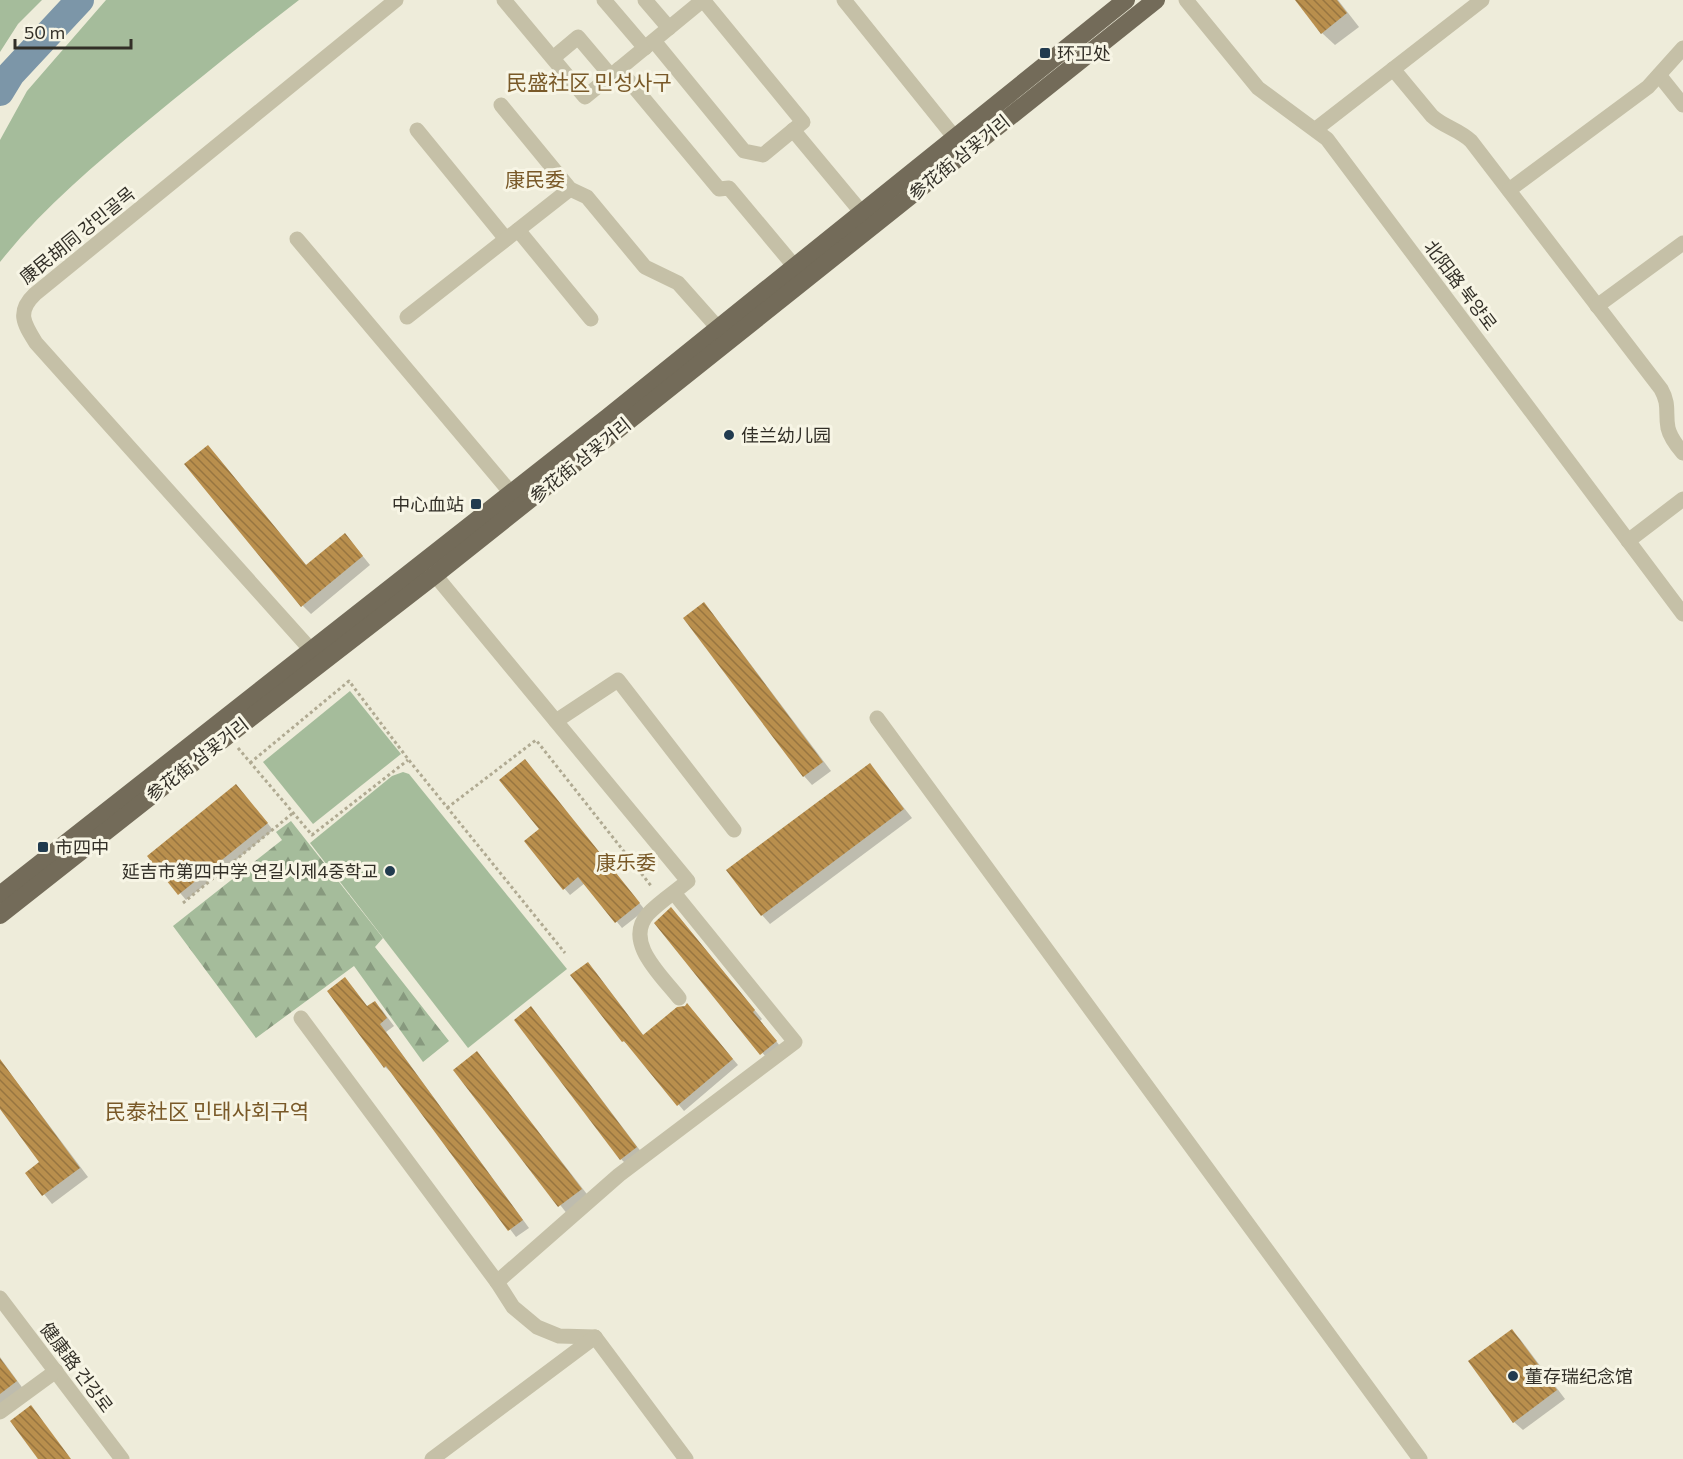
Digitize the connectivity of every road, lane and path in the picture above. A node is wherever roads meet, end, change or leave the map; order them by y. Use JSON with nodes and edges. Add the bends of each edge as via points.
{"nodes":[{"id":1,"x":396,"y":0,"type":"edge"},
{"id":2,"x":504,"y":0,"type":"edge"},
{"id":3,"x":645,"y":0,"type":"edge"},
{"id":4,"x":703,"y":0,"type":"edge"},
{"id":5,"x":844,"y":0,"type":"edge"},
{"id":6,"x":1126,"y":0,"type":"edge"},
{"id":7,"x":1156,"y":0,"type":"edge"},
{"id":8,"x":1186,"y":0,"type":"edge"},
{"id":9,"x":1482,"y":0,"type":"edge"},
{"id":10,"x":613,"y":3,"type":"edge"},
{"id":11,"x":669,"y":28,"type":"junction"},
{"id":12,"x":649,"y":45,"type":"junction"},
{"id":13,"x":1683,"y":48,"type":"edge"},
{"id":14,"x":552,"y":58,"type":"junction"},
{"id":15,"x":1393,"y":69,"type":"junction"},
{"id":16,"x":615,"y":73,"type":"junction"},
{"id":17,"x":1659,"y":75,"type":"junction"},
{"id":18,"x":501,"y":105,"type":"dead end"},
{"id":19,"x":1683,"y":105,"type":"edge"},
{"id":20,"x":1316,"y":129,"type":"junction"},
{"id":21,"x":417,"y":130,"type":"dead end"},
{"id":22,"x":793,"y":130,"type":"junction"},
{"id":23,"x":955,"y":138,"type":"junction"},
{"id":24,"x":570,"y":189,"type":"junction"},
{"id":25,"x":1509,"y":190,"type":"junction"},
{"id":26,"x":862,"y":213,"type":"junction"},
{"id":27,"x":512,"y":234,"type":"junction"},
{"id":28,"x":297,"y":239,"type":"dead end"},
{"id":29,"x":1683,"y":243,"type":"edge"},
{"id":30,"x":795,"y":267,"type":"junction"},
{"id":31,"x":1597,"y":306,"type":"junction"},
{"id":32,"x":406,"y":317,"type":"dead end"},
{"id":33,"x":591,"y":320,"type":"dead end"},
{"id":34,"x":718,"y":328,"type":"junction"},
{"id":35,"x":1683,"y":453,"type":"edge"},
{"id":36,"x":511,"y":493,"type":"junction"},
{"id":37,"x":1683,"y":499,"type":"edge"},
{"id":38,"x":1628,"y":542,"type":"junction"},
{"id":39,"x":435,"y":575,"type":"junction"},
{"id":40,"x":1683,"y":614,"type":"edge"},
{"id":41,"x":311,"y":650,"type":"junction"},
{"id":42,"x":877,"y":718,"type":"dead end"},
{"id":43,"x":556,"y":721,"type":"junction"},
{"id":44,"x":226,"y":735,"type":"junction"},
{"id":45,"x":408,"y":759,"type":"junction"},
{"id":46,"x":250,"y":763,"type":"junction"},
{"id":47,"x":447,"y":808,"type":"junction"},
{"id":48,"x":293,"y":813,"type":"junction"},
{"id":49,"x":734,"y":830,"type":"dead end"},
{"id":50,"x":652,"y":887,"type":"dead end"},
{"id":51,"x":674,"y":893,"type":"junction"},
{"id":52,"x":0,"y":895,"type":"edge"},
{"id":53,"x":183,"y":903,"type":"dead end"},
{"id":54,"x":0,"y":915,"type":"edge"},
{"id":55,"x":565,"y":953,"type":"dead end"},
{"id":56,"x":680,"y":998,"type":"dead end"},
{"id":57,"x":301,"y":1018,"type":"dead end"},
{"id":58,"x":498,"y":1282,"type":"junction"},
{"id":59,"x":0,"y":1298,"type":"edge"},
{"id":60,"x":595,"y":1337,"type":"junction"},
{"id":61,"x":57,"y":1371,"type":"junction"},
{"id":62,"x":0,"y":1412,"type":"edge"},
{"id":63,"x":122,"y":1459,"type":"edge"},
{"id":64,"x":432,"y":1459,"type":"edge"},
{"id":65,"x":686,"y":1459,"type":"edge"},
{"id":66,"x":1420,"y":1459,"type":"edge"}],
"edges":[{"from":1,"to":41,"type":"street","name":"康民胡同 강민골목","via":[[35,294],[24,308],[23,321],[36,343]]},
{"from":2,"to":14,"type":"street"},
{"from":3,"to":11,"type":"street"},
{"from":4,"to":11,"type":"street"},
{"from":4,"to":22,"type":"street","via":[[803,122]]},
{"from":5,"to":23,"type":"street"},
{"from":6,"to":23,"type":"main road","name":"参花街 삼꽃거리"},
{"from":7,"to":39,"type":"main road","name":"参花街 삼꽃거리"},
{"from":8,"to":20,"type":"street","name":"北阳路 북양로","via":[[1258,88]]},
{"from":9,"to":15,"type":"street"},
{"from":10,"to":12,"type":"street"},
{"from":11,"to":12,"type":"street"},
{"from":12,"to":16,"type":"street"},
{"from":12,"to":22,"type":"street","via":[[744,151],[763,155]]},
{"from":13,"to":17,"type":"street"},
{"from":14,"to":16,"type":"street","via":[[578,37]]},
{"from":14,"to":16,"type":"street","via":[[585,97]]},
{"from":15,"to":20,"type":"street"},
{"from":15,"to":25,"type":"street","via":[[1439,123],[1461,131],[1471,141]]},
{"from":16,"to":30,"type":"street","via":[[719,189],[729,188]]},
{"from":17,"to":19,"type":"street"},
{"from":17,"to":25,"type":"street"},
{"from":18,"to":24,"type":"street"},
{"from":20,"to":38,"type":"street","name":"北阳路 북양로"},
{"from":21,"to":27,"type":"street"},
{"from":22,"to":26,"type":"street"},
{"from":23,"to":26,"type":"main road","name":"参花街 삼꽃거리"},
{"from":24,"to":27,"type":"street"},
{"from":24,"to":34,"type":"street","via":[[587,197],[645,267],[678,283]]},
{"from":25,"to":31,"type":"street"},
{"from":26,"to":30,"type":"main road","name":"参花街 삼꽃거리"},
{"from":27,"to":32,"type":"street"},
{"from":27,"to":33,"type":"street"},
{"from":28,"to":36,"type":"street"},
{"from":29,"to":31,"type":"street"},
{"from":30,"to":34,"type":"main road","name":"参花街 삼꽃거리"},
{"from":31,"to":35,"type":"street","via":[[1667,399],[1670,434]]},
{"from":34,"to":36,"type":"main road","name":"参花街 삼꽃거리"},
{"from":36,"to":41,"type":"main road","name":"参花街 삼꽃거리"},
{"from":37,"to":38,"type":"street"},
{"from":38,"to":40,"type":"street","name":"北阳路 북양로"},
{"from":39,"to":43,"type":"street"},
{"from":39,"to":44,"type":"main road","name":"参花街 삼꽃거리"},
{"from":41,"to":52,"type":"main road","name":"参花街 삼꽃거리"},
{"from":42,"to":66,"type":"street"},
{"from":43,"to":49,"type":"street","via":[[618,680]]},
{"from":43,"to":51,"type":"street","via":[[688,881]]},
{"from":44,"to":46,"type":"path"},
{"from":44,"to":54,"type":"main road","name":"参花街 삼꽃거리"},
{"from":45,"to":46,"type":"path","via":[[349,681]]},
{"from":45,"to":47,"type":"path"},
{"from":45,"to":48,"type":"path","via":[[312,835]]},
{"from":46,"to":48,"type":"path"},
{"from":47,"to":50,"type":"path","via":[[536,740]]},
{"from":47,"to":55,"type":"path"},
{"from":48,"to":53,"type":"path"},
{"from":51,"to":56,"type":"street","via":[[647,915],[639,939],[644,953]]},
{"from":51,"to":58,"type":"street","via":[[795,1042],[619,1175]]},
{"from":57,"to":58,"type":"street"},
{"from":58,"to":60,"type":"street","via":[[513,1307],[537,1327],[559,1336]]},
{"from":59,"to":61,"type":"street","name":"健康路 건강로"},
{"from":60,"to":64,"type":"street"},
{"from":60,"to":65,"type":"street"},
{"from":61,"to":62,"type":"street"},
{"from":61,"to":63,"type":"street","name":"健康路 건강로"}]}
